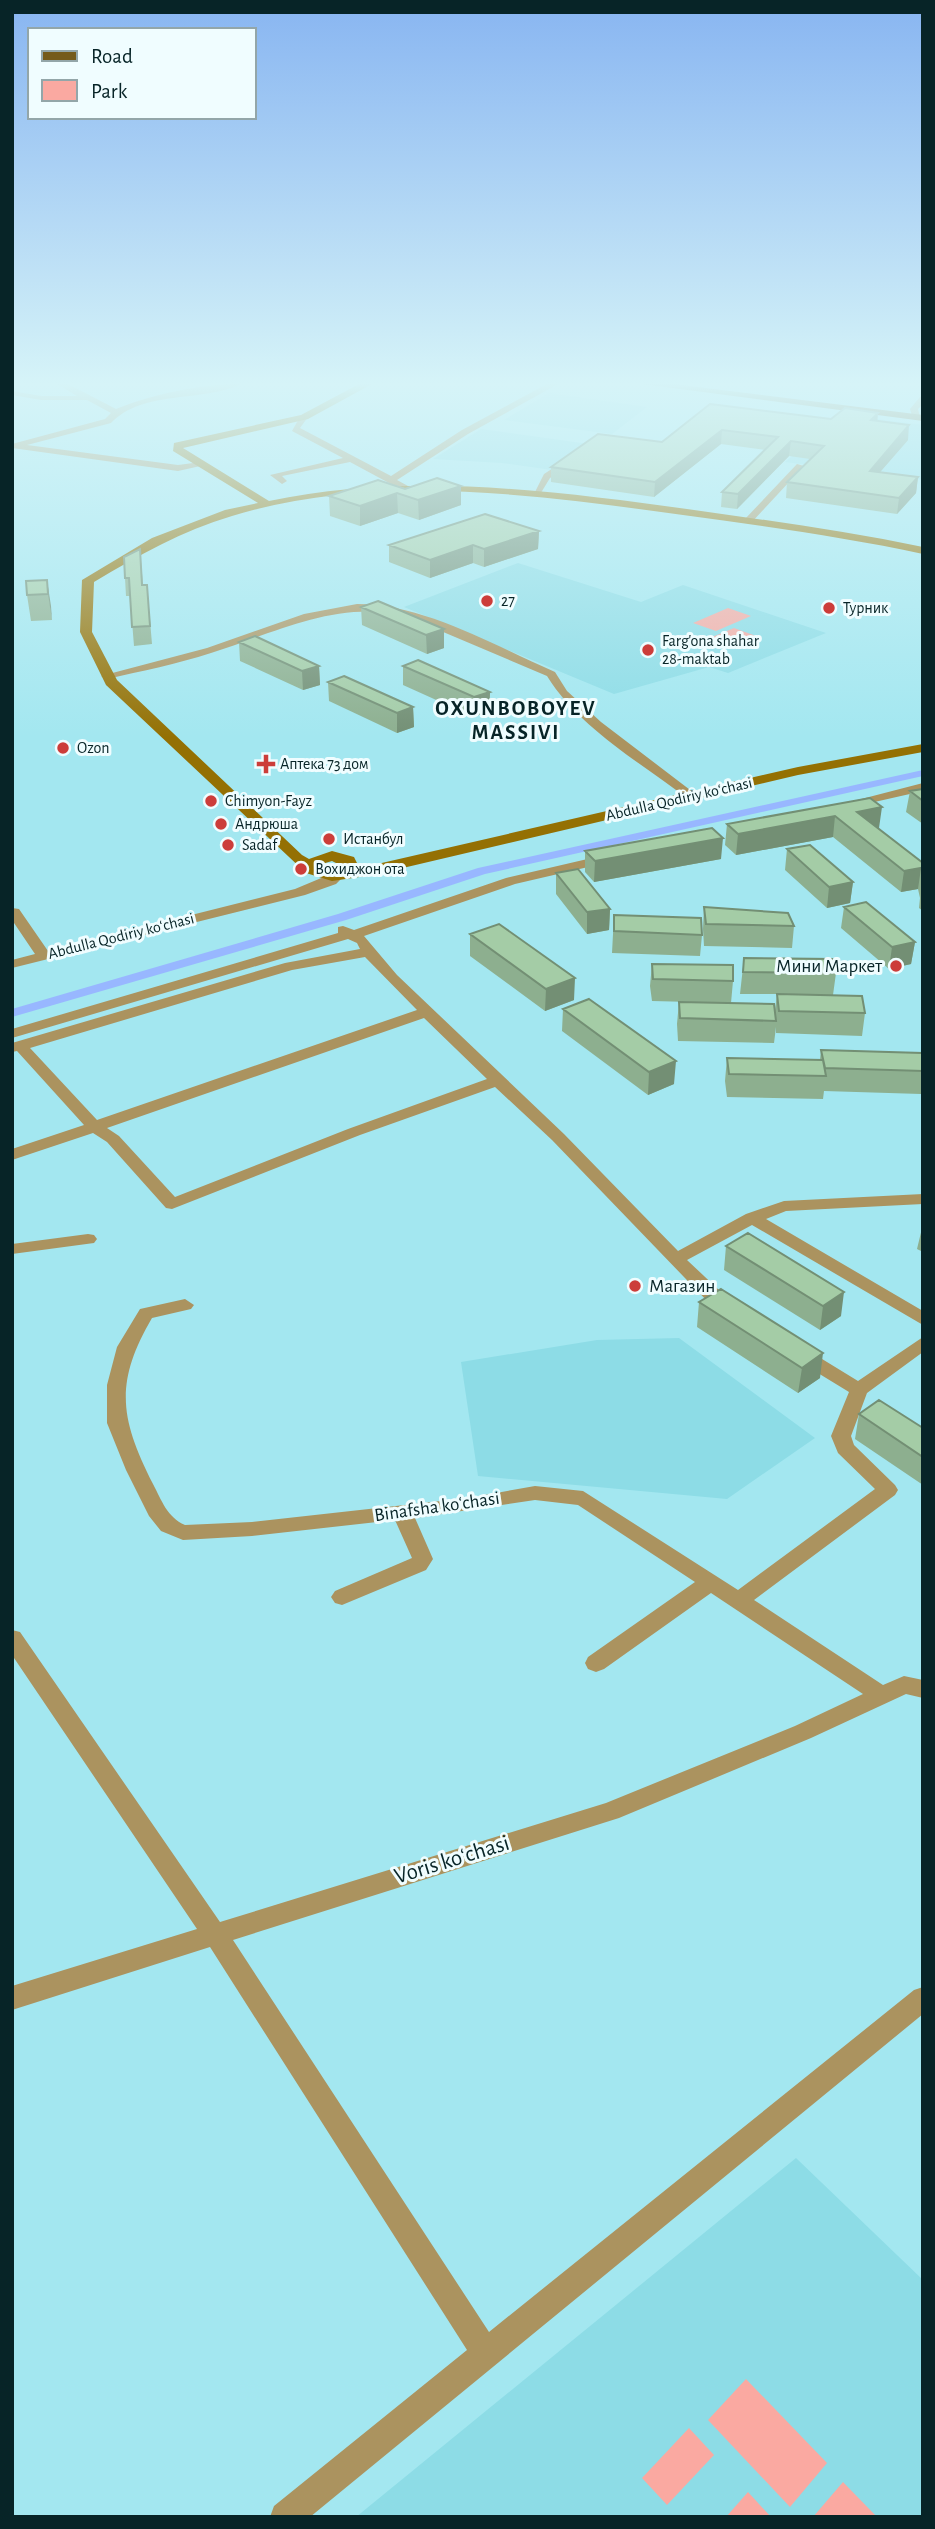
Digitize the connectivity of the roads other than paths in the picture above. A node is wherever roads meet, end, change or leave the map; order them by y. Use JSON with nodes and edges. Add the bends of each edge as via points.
{"nodes":[{"id":1,"x":274,"y":502,"type":"edge"},
{"id":2,"x":600,"y":502,"type":"edge"},
{"id":3,"x":766,"y":502,"type":"edge"},
{"id":4,"x":265,"y":503,"type":"joint"},
{"id":5,"x":748,"y":521,"type":"junction"},
{"id":6,"x":923,"y":551,"type":"edge"},
{"id":7,"x":107,"y":676,"type":"junction"},
{"id":8,"x":923,"y":748,"type":"edge"},
{"id":9,"x":923,"y":787,"type":"edge"},
{"id":10,"x":692,"y":796,"type":"junction"},
{"id":11,"x":834,"y":807,"type":"edge"},
{"id":12,"x":276,"y":836,"type":"junction"},
{"id":13,"x":623,"y":855,"type":"edge"},
{"id":14,"x":325,"y":857,"type":"junction"},
{"id":15,"x":342,"y":869,"type":"junction"},
{"id":16,"x":313,"y":870,"type":"junction"},
{"id":17,"x":310,"y":889,"type":"junction"},
{"id":18,"x":14,"y":912,"type":"edge"},
{"id":19,"x":349,"y":933,"type":"junction"},
{"id":20,"x":368,"y":952,"type":"junction"},
{"id":21,"x":44,"y":956,"type":"junction"},
{"id":22,"x":12,"y":964,"type":"edge"},
{"id":23,"x":426,"y":1012,"type":"junction"},
{"id":24,"x":15,"y":1042,"type":"edge"},
{"id":25,"x":497,"y":1082,"type":"junction"},
{"id":26,"x":95,"y":1127,"type":"junction"},
{"id":27,"x":12,"y":1156,"type":"edge"},
{"id":28,"x":923,"y":1199,"type":"edge"},
{"id":29,"x":751,"y":1218,"type":"junction"},
{"id":30,"x":88,"y":1239,"type":"dead end"},
{"id":31,"x":12,"y":1249,"type":"edge"},
{"id":32,"x":676,"y":1259,"type":"junction"},
{"id":33,"x":185,"y":1305,"type":"dead end"},
{"id":34,"x":923,"y":1319,"type":"edge"},
{"id":35,"x":748,"y":1321,"type":"edge"},
{"id":36,"x":780,"y":1342,"type":"edge"},
{"id":37,"x":923,"y":1343,"type":"edge"},
{"id":38,"x":859,"y":1390,"type":"junction"},
{"id":39,"x":402,"y":1513,"type":"junction"},
{"id":40,"x":711,"y":1582,"type":"junction"},
{"id":41,"x":342,"y":1597,"type":"dead end"},
{"id":42,"x":738,"y":1601,"type":"junction"},
{"id":43,"x":12,"y":1638,"type":"edge"},
{"id":44,"x":596,"y":1662,"type":"dead end"},
{"id":45,"x":923,"y":1689,"type":"edge"},
{"id":46,"x":881,"y":1695,"type":"junction"},
{"id":47,"x":216,"y":1936,"type":"junction"},
{"id":48,"x":12,"y":1998,"type":"edge"},
{"id":49,"x":923,"y":1998,"type":"edge"},
{"id":50,"x":485,"y":2352,"type":"junction"},
{"id":51,"x":285,"y":2517,"type":"edge"}],
"edges":[{"from":1,"to":4,"type":"street","name":"Abdulla Qodiriy koʻchasi"},
{"from":2,"to":5,"type":"street","name":"Abdulla Qodiriy koʻchasi"},
{"from":3,"to":5,"type":"street"},
{"from":4,"to":7,"type":"street","name":"Abdulla Qodiriy koʻchasi","via":[[180,529],[88,580],[86,632]]},
{"from":5,"to":6,"type":"street","name":"Abdulla Qodiriy koʻchasi"},
{"from":7,"to":10,"type":"street","via":[[212,650],[343,607],[389,607],[551,674],[562,693],[592,719]]},
{"from":7,"to":12,"type":"street","name":"Abdulla Qodiriy koʻchasi"},
{"from":8,"to":10,"type":"street","name":"Abdulla Qodiriy koʻchasi"},
{"from":9,"to":11,"type":"street"},
{"from":10,"to":15,"type":"street","name":"Abdulla Qodiriy koʻchasi","via":[[435,854]]},
{"from":12,"to":14,"type":"street","name":"Abdulla Qodiriy koʻchasi"},
{"from":12,"to":16,"type":"street","name":"Abdulla Qodiriy koʻchasi"},
{"from":13,"to":19,"type":"street","via":[[511,881]]},
{"from":14,"to":15,"type":"street","name":"Abdulla Qodiriy koʻchasi"},
{"from":14,"to":16,"type":"street","via":[[315,861]]},
{"from":15,"to":16,"type":"street","name":"Abdulla Qodiriy koʻchasi"},
{"from":15,"to":17,"type":"street","name":"Abdulla Qodiriy koʻchasi"},
{"from":16,"to":17,"type":"street","via":[[317,882]]},
{"from":17,"to":21,"type":"street","name":"Abdulla Qodiriy koʻchasi"},
{"from":18,"to":21,"type":"street"},
{"from":19,"to":20,"type":"street","via":[[363,941]]},
{"from":19,"to":24,"type":"street"},
{"from":20,"to":23,"type":"street"},
{"from":20,"to":24,"type":"street","via":[[290,966]]},
{"from":21,"to":22,"type":"street","name":"Abdulla Qodiriy koʻchasi"},
{"from":23,"to":25,"type":"street"},
{"from":23,"to":26,"type":"street"},
{"from":24,"to":26,"type":"street"},
{"from":25,"to":26,"type":"street","via":[[172,1203],[113,1139]]},
{"from":25,"to":32,"type":"street","via":[[558,1136]]},
{"from":26,"to":27,"type":"street"},
{"from":28,"to":29,"type":"street","via":[[784,1206]]},
{"from":29,"to":32,"type":"street"},
{"from":29,"to":34,"type":"street"},
{"from":30,"to":31,"type":"street"},
{"from":32,"to":35,"type":"street","via":[[716,1300]]},
{"from":33,"to":39,"type":"street","name":"Binafsha koʻchasi","via":[[146,1313],[126,1347],[116,1385],[117,1423],[136,1471],[168,1526],[183,1533],[238,1530]]},
{"from":36,"to":38,"type":"street"},
{"from":37,"to":38,"type":"street"},
{"from":38,"to":42,"type":"street","via":[[841,1441],[888,1490]]},
{"from":39,"to":40,"type":"street","name":"Binafsha koʻchasi","via":[[535,1493],[583,1498]]},
{"from":39,"to":41,"type":"street","via":[[423,1559],[419,1565]]},
{"from":40,"to":42,"type":"street","name":"Binafsha koʻchasi"},
{"from":40,"to":44,"type":"street"},
{"from":42,"to":46,"type":"street","name":"Binafsha koʻchasi"},
{"from":43,"to":47,"type":"street"},
{"from":45,"to":46,"type":"street","name":"Voris koʻchasi","via":[[904,1685]]},
{"from":46,"to":47,"type":"street","name":"Voris koʻchasi","via":[[611,1811]]},
{"from":47,"to":48,"type":"street","name":"Voris koʻchasi"},
{"from":47,"to":50,"type":"street"},
{"from":49,"to":50,"type":"street"},
{"from":50,"to":51,"type":"street"}]}
